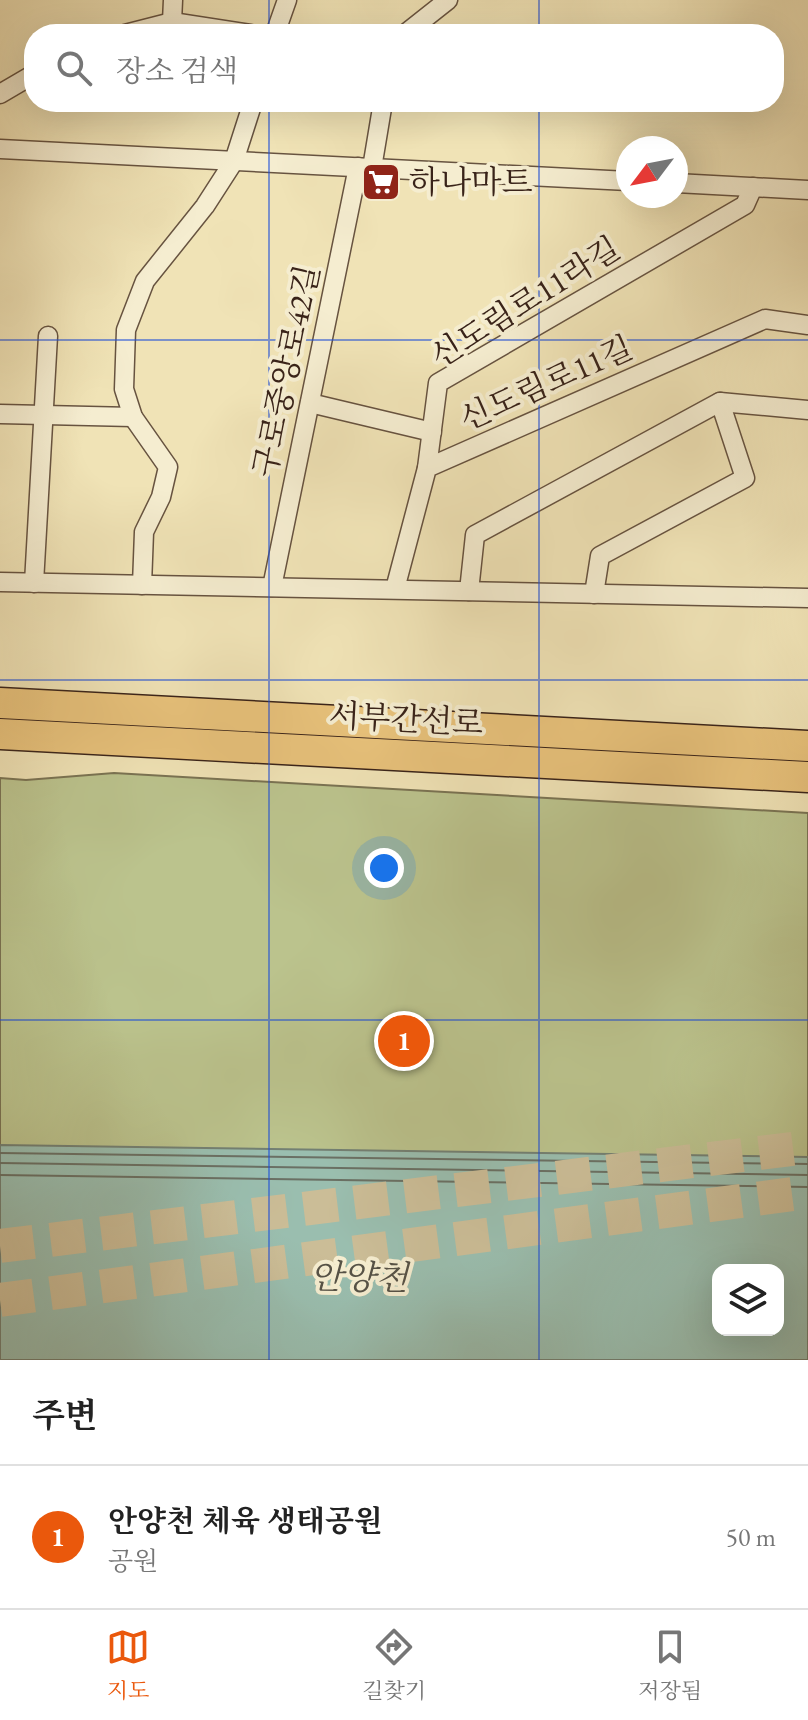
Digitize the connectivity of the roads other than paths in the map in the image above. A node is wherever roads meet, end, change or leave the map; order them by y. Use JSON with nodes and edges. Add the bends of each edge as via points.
{"nodes":[{"id":1,"x":173,"y":0,"type":"edge"},
{"id":2,"x":287,"y":0,"type":"edge"},
{"id":3,"x":448,"y":0,"type":"edge"},
{"id":4,"x":172,"y":22,"type":"junction"},
{"id":5,"x":164,"y":24,"type":"edge"},
{"id":6,"x":185,"y":24,"type":"edge"},
{"id":7,"x":279,"y":24,"type":"edge"},
{"id":8,"x":418,"y":24,"type":"edge"},
{"id":9,"x":24,"y":80,"type":"edge"},
{"id":10,"x":0,"y":94,"type":"edge"},
{"id":11,"x":250,"y":112,"type":"edge"},
{"id":12,"x":380,"y":112,"type":"edge"},
{"id":13,"x":0,"y":149,"type":"edge"},
{"id":14,"x":234,"y":161,"type":"junction"},
{"id":15,"x":365,"y":167,"type":"junction"},
{"id":16,"x":616,"y":180,"type":"edge"},
{"id":17,"x":688,"y":184,"type":"edge"},
{"id":18,"x":753,"y":187,"type":"junction"},
{"id":19,"x":808,"y":190,"type":"edge"},
{"id":20,"x":808,"y":325,"type":"edge"},
{"id":21,"x":48,"y":336,"type":"dead end"},
{"id":22,"x":720,"y":402,"type":"junction"},
{"id":23,"x":310,"y":403,"type":"junction"},
{"id":24,"x":808,"y":410,"type":"edge"},
{"id":25,"x":0,"y":414,"type":"edge"},
{"id":26,"x":44,"y":415,"type":"junction"},
{"id":27,"x":133,"y":417,"type":"junction"},
{"id":28,"x":432,"y":432,"type":"junction"},
{"id":29,"x":427,"y":468,"type":"junction"},
{"id":30,"x":0,"y":582,"type":"edge"},
{"id":31,"x":34,"y":583,"type":"junction"},
{"id":32,"x":142,"y":585,"type":"junction"},
{"id":33,"x":272,"y":587,"type":"junction"},
{"id":34,"x":395,"y":589,"type":"junction"},
{"id":35,"x":469,"y":591,"type":"junction"},
{"id":36,"x":594,"y":594,"type":"junction"},
{"id":37,"x":808,"y":598,"type":"edge"},
{"id":38,"x":0,"y":703,"type":"edge"},
{"id":39,"x":0,"y":734,"type":"edge"},
{"id":40,"x":808,"y":746,"type":"edge"},
{"id":41,"x":808,"y":777,"type":"edge"}],
"edges":[{"from":1,"to":4,"type":"street"},
{"from":2,"to":7,"type":"street"},
{"from":3,"to":8,"type":"street"},
{"from":4,"to":5,"type":"street"},
{"from":4,"to":6,"type":"street"},
{"from":9,"to":10,"type":"street"},
{"from":11,"to":14,"type":"street"},
{"from":12,"to":15,"type":"street"},
{"from":13,"to":14,"type":"street"},
{"from":14,"to":15,"type":"street"},
{"from":14,"to":27,"type":"street","via":[[140,293],[126,330],[124,389]]},
{"from":15,"to":16,"type":"street"},
{"from":15,"to":23,"type":"street","name":"구로중앙로42길"},
{"from":17,"to":18,"type":"street"},
{"from":18,"to":19,"type":"street"},
{"from":18,"to":28,"type":"street","name":"신도림로11라길","via":[[745,205],[438,383]]},
{"from":20,"to":29,"type":"street","name":"신도림로11길","via":[[765,319]]},
{"from":21,"to":26,"type":"street"},
{"from":22,"to":24,"type":"street"},
{"from":22,"to":35,"type":"street","via":[[475,535]]},
{"from":22,"to":36,"type":"street","via":[[745,478],[600,556]]},
{"from":23,"to":28,"type":"street"},
{"from":23,"to":33,"type":"street","name":"구로중앙로42길"},
{"from":25,"to":26,"type":"street"},
{"from":26,"to":27,"type":"street"},
{"from":26,"to":31,"type":"street"},
{"from":27,"to":32,"type":"street","via":[[168,467],[144,532]]},
{"from":28,"to":29,"type":"street","name":"신도림로11라길"},
{"from":29,"to":34,"type":"street"},
{"from":30,"to":31,"type":"street"},
{"from":31,"to":32,"type":"street"},
{"from":32,"to":33,"type":"street"},
{"from":33,"to":34,"type":"street"},
{"from":34,"to":35,"type":"street"},
{"from":35,"to":36,"type":"street"},
{"from":36,"to":37,"type":"street"},
{"from":38,"to":40,"type":"main road","name":"서부간선로"},
{"from":39,"to":41,"type":"main road","name":"서부간선로"}]}
